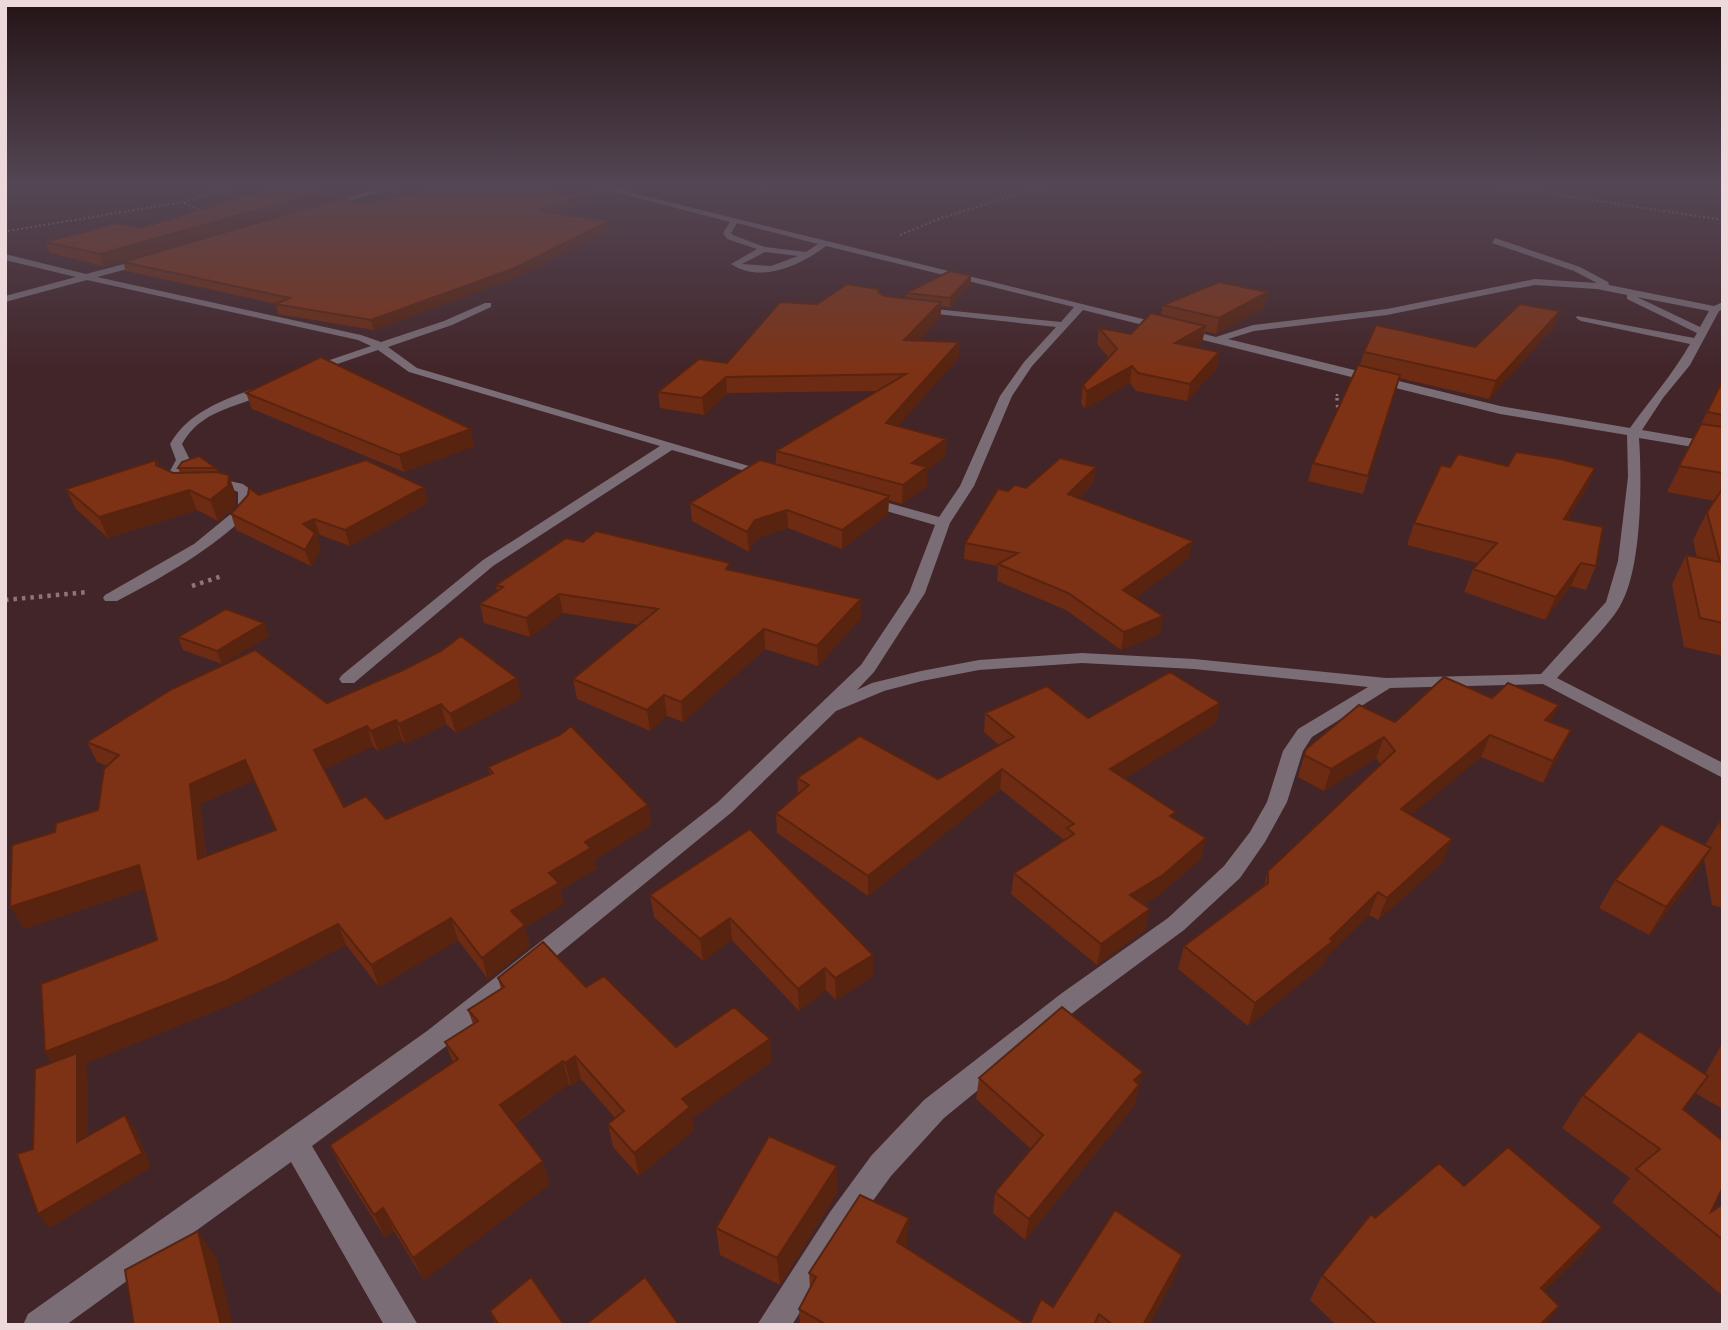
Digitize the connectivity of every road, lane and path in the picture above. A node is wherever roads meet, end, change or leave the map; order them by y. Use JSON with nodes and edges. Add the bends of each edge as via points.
{"nodes":[{"id":1,"x":759,"y":247,"type":"edge"},
{"id":2,"x":818,"y":247,"type":"edge"},
{"id":3,"x":851,"y":247,"type":"edge"},
{"id":4,"x":876,"y":247,"type":"edge"},
{"id":5,"x":1512,"y":247,"type":"edge"},
{"id":6,"x":764,"y":249,"type":"junction"},
{"id":7,"x":867,"y":251,"type":"junction"},
{"id":8,"x":808,"y":254,"type":"junction"},
{"id":9,"x":5,"y":257,"type":"edge"},
{"id":10,"x":157,"y":258,"type":"edge"},
{"id":11,"x":86,"y":278,"type":"junction"},
{"id":12,"x":1611,"y":288,"type":"junction"},
{"id":13,"x":5,"y":299,"type":"edge"},
{"id":14,"x":488,"y":305,"type":"dead end"},
{"id":15,"x":1082,"y":305,"type":"junction"},
{"id":16,"x":1719,"y":307,"type":"edge"},
{"id":17,"x":910,"y":308,"type":"edge"},
{"id":18,"x":1581,"y":318,"type":"dead end"},
{"id":19,"x":1061,"y":325,"type":"junction"},
{"id":20,"x":1700,"y":337,"type":"junction"},
{"id":21,"x":1216,"y":340,"type":"junction"},
{"id":22,"x":378,"y":345,"type":"junction"},
{"id":23,"x":1334,"y":369,"type":"junction"},
{"id":24,"x":1338,"y":422,"type":"edge"},
{"id":25,"x":1633,"y":434,"type":"junction"},
{"id":26,"x":669,"y":446,"type":"junction"},
{"id":27,"x":1723,"y":448,"type":"edge"},
{"id":28,"x":787,"y":479,"type":"edge"},
{"id":29,"x":848,"y":496,"type":"edge"},
{"id":30,"x":943,"y":523,"type":"junction"},
{"id":31,"x":111,"y":598,"type":"dead end"},
{"id":32,"x":348,"y":679,"type":"dead end"},
{"id":33,"x":1546,"y":679,"type":"junction"},
{"id":34,"x":1387,"y":683,"type":"junction"},
{"id":35,"x":826,"y":711,"type":"junction"},
{"id":36,"x":1723,"y":771,"type":"edge"},
{"id":37,"x":295,"y":1143,"type":"junction"},
{"id":38,"x":38,"y":1325,"type":"edge"},
{"id":39,"x":402,"y":1325,"type":"edge"},
{"id":40,"x":774,"y":1325,"type":"edge"}],
"edges":[{"from":1,"to":6,"type":"street"},
{"from":2,"to":8,"type":"street"},
{"from":3,"to":7,"type":"street"},
{"from":4,"to":7,"type":"path"},
{"from":5,"to":12,"type":"street","via":[[1577,269]]},
{"from":6,"to":8,"type":"street"},
{"from":6,"to":8,"type":"street","via":[[734,264],[773,270]]},
{"from":7,"to":15,"type":"street"},
{"from":9,"to":11,"type":"street"},
{"from":10,"to":11,"type":"street"},
{"from":11,"to":13,"type":"street"},
{"from":11,"to":22,"type":"street","via":[[295,321]]},
{"from":12,"to":16,"type":"street"},
{"from":12,"to":20,"type":"street"},
{"from":12,"to":21,"type":"street","via":[[1517,283],[1452,301],[1346,319],[1266,326]]},
{"from":14,"to":22,"type":"street"},
{"from":15,"to":19,"type":"street"},
{"from":15,"to":21,"type":"street"},
{"from":16,"to":20,"type":"street"},
{"from":17,"to":19,"type":"street"},
{"from":18,"to":20,"type":"street"},
{"from":19,"to":30,"type":"street","via":[[1006,396],[967,485]]},
{"from":20,"to":25,"type":"street"},
{"from":21,"to":23,"type":"street"},
{"from":22,"to":26,"type":"street","via":[[413,370]]},
{"from":22,"to":31,"type":"street","via":[[212,411],[179,436],[176,444],[183,460],[173,483],[186,488],[234,485],[246,493],[245,509],[169,566]]},
{"from":23,"to":24,"type":"path"},
{"from":23,"to":25,"type":"street","via":[[1533,417]]},
{"from":25,"to":27,"type":"street"},
{"from":25,"to":33,"type":"street","via":[[1635,477],[1621,585],[1614,603]]},
{"from":26,"to":28,"type":"street"},
{"from":26,"to":32,"type":"street","via":[[488,563]]},
{"from":29,"to":30,"type":"street"},
{"from":30,"to":35,"type":"street","via":[[917,593],[894,631],[868,668]]},
{"from":33,"to":34,"type":"street"},
{"from":33,"to":36,"type":"street"},
{"from":34,"to":35,"type":"street","via":[[1082,658],[979,665],[921,676],[878,687]]},
{"from":34,"to":40,"type":"street","via":[[1306,733],[1293,751],[1271,813],[1233,872],[1176,924],[934,1109],[873,1177]]},
{"from":35,"to":37,"type":"street","via":[[725,807],[436,1039]]},
{"from":37,"to":38,"type":"street"},
{"from":37,"to":39,"type":"street"}]}
